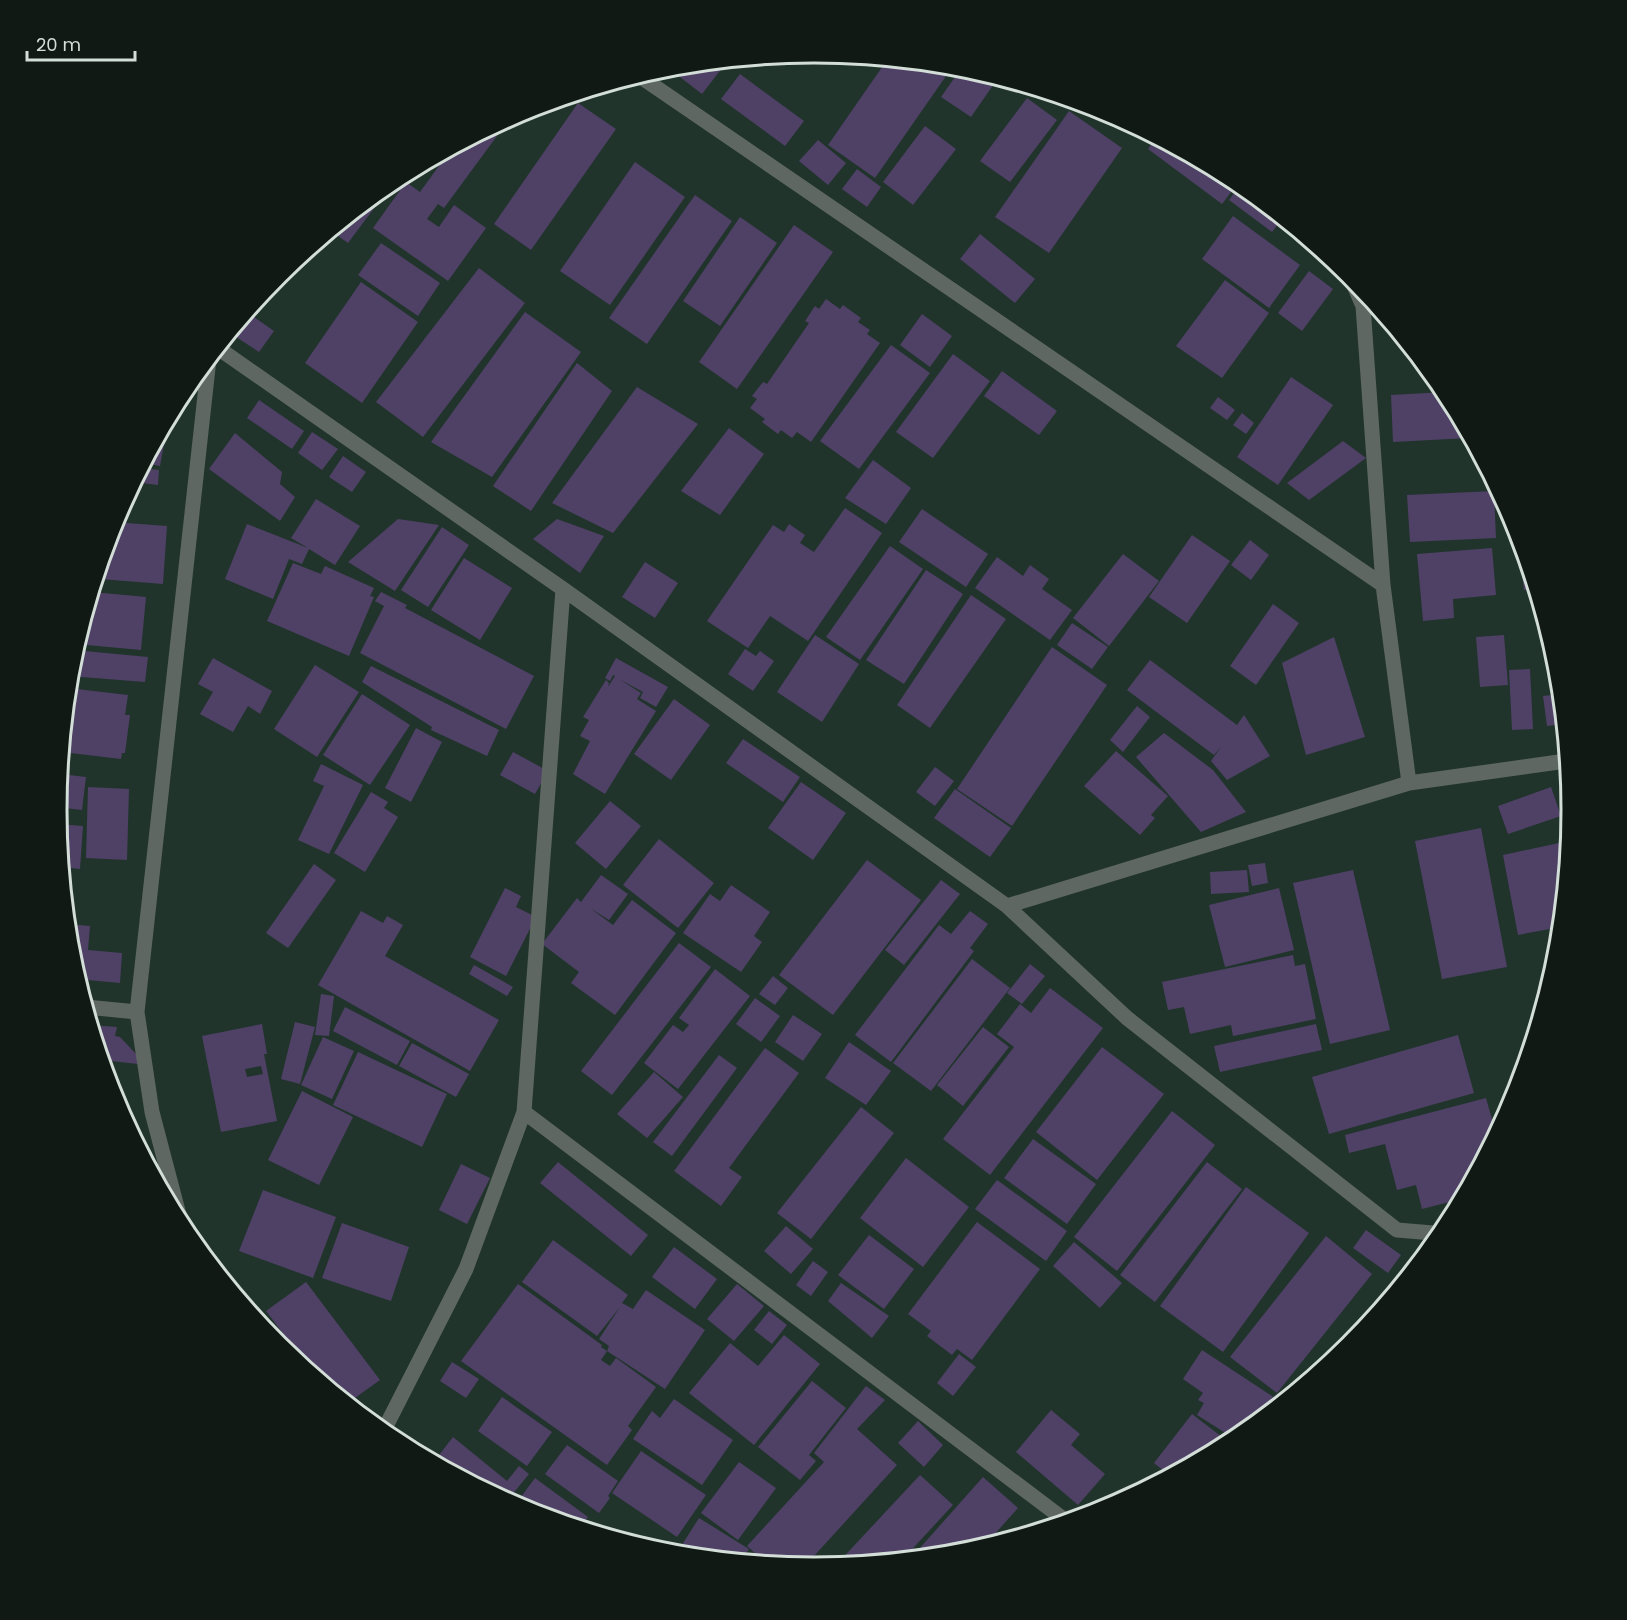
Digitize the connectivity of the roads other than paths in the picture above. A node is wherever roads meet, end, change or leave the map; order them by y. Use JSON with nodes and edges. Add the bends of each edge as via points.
{"nodes":[{"id":1,"x":648,"y":82,"type":"edge"},
{"id":2,"x":1368,"y":310,"type":"edge"},
{"id":3,"x":224,"y":352,"type":"edge"},
{"id":4,"x":207,"y":374,"type":"edge"},
{"id":5,"x":1383,"y":585,"type":"junction"},
{"id":6,"x":563,"y":589,"type":"junction"},
{"id":7,"x":1559,"y":762,"type":"edge"},
{"id":8,"x":1408,"y":783,"type":"junction"},
{"id":9,"x":1007,"y":906,"type":"junction"},
{"id":10,"x":93,"y":1008,"type":"edge"},
{"id":11,"x":137,"y":1012,"type":"junction"},
{"id":12,"x":525,"y":1112,"type":"junction"},
{"id":13,"x":174,"y":1195,"type":"edge"},
{"id":14,"x":1429,"y":1233,"type":"edge"},
{"id":15,"x":387,"y":1423,"type":"edge"},
{"id":16,"x":1058,"y":1515,"type":"edge"}],
"edges":[{"from":1,"to":5,"type":"street"},
{"from":2,"to":5,"type":"street"},
{"from":3,"to":6,"type":"street"},
{"from":4,"to":11,"type":"street"},
{"from":5,"to":8,"type":"street"},
{"from":6,"to":9,"type":"street"},
{"from":6,"to":12,"type":"street"},
{"from":7,"to":8,"type":"street"},
{"from":8,"to":9,"type":"street"},
{"from":9,"to":14,"type":"street","via":[[1127,1018],[1396,1230]]},
{"from":10,"to":11,"type":"street"},
{"from":11,"to":13,"type":"street","via":[[152,1112]]},
{"from":12,"to":15,"type":"street","via":[[466,1269]]},
{"from":12,"to":16,"type":"street"}]}
